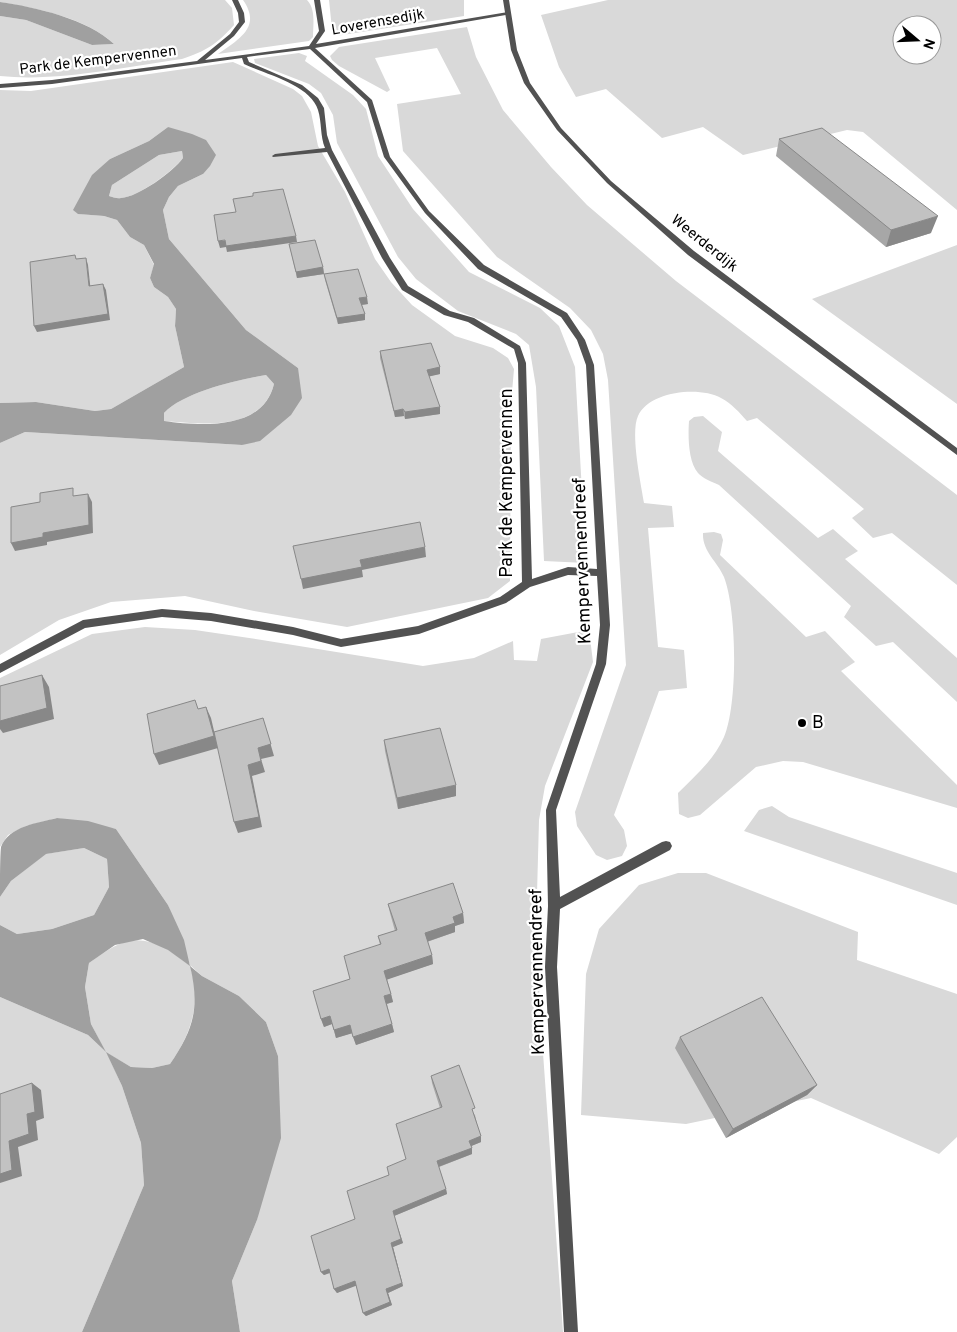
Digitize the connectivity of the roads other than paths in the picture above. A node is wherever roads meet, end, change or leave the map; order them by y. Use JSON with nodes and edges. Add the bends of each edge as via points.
{"nodes":[{"id":1,"x":235,"y":0,"type":"edge"},
{"id":2,"x":317,"y":0,"type":"edge"},
{"id":3,"x":506,"y":0,"type":"edge"},
{"id":4,"x":508,"y":14,"type":"junction"},
{"id":5,"x":311,"y":47,"type":"junction"},
{"id":6,"x":244,"y":56,"type":"junction"},
{"id":7,"x":199,"y":62,"type":"junction"},
{"id":8,"x":0,"y":86,"type":"edge"},
{"id":9,"x":329,"y":150,"type":"junction"},
{"id":10,"x":275,"y":156,"type":"dead end"},
{"id":11,"x":957,"y":452,"type":"edge"},
{"id":12,"x":602,"y":573,"type":"junction"},
{"id":13,"x":527,"y":584,"type":"junction"},
{"id":14,"x":0,"y":669,"type":"edge"},
{"id":15,"x":666,"y":846,"type":"dead end"},
{"id":16,"x":554,"y":906,"type":"junction"},
{"id":17,"x":572,"y":1332,"type":"edge"}],
"edges":[{"from":1,"to":7,"type":"street","name":"Park de Kempervennen","via":[[242,22],[227,41]]},
{"from":2,"to":5,"type":"street","via":[[322,32]]},
{"from":3,"to":4,"type":"street","name":"Weerderdijk"},
{"from":4,"to":5,"type":"street","name":"Loverensedijk"},
{"from":4,"to":11,"type":"street","name":"Weerderdijk","via":[[514,50],[527,83],[559,129],[609,182],[691,253]]},
{"from":5,"to":6,"type":"street","name":"Park de Kempervennen"},
{"from":5,"to":12,"type":"street","name":"Kempervennendreef","via":[[370,101],[387,157],[426,212],[482,267],[564,315],[581,340],[590,366]]},
{"from":6,"to":7,"type":"street","name":"Park de Kempervennen"},
{"from":6,"to":9,"type":"street","name":"Park de Kempervennen","via":[[246,63],[312,94],[320,106]]},
{"from":7,"to":8,"type":"street","name":"Park de Kempervennen"},
{"from":9,"to":10,"type":"street"},
{"from":9,"to":13,"type":"street","name":"Park de Kempervennen","via":[[405,288],[447,312],[471,320],[517,348],[522,363]]},
{"from":12,"to":13,"type":"street","via":[[568,571]]},
{"from":12,"to":16,"type":"street","name":"Kempervennendreef","via":[[605,625],[601,664],[551,810]]},
{"from":13,"to":14,"type":"street","name":"Park de Kempervennen","via":[[503,600],[419,630],[341,642],[221,618],[162,612],[83,624]]},
{"from":15,"to":16,"type":"street"},
{"from":16,"to":17,"type":"street","name":"Kempervennendreef","via":[[552,977]]}]}
